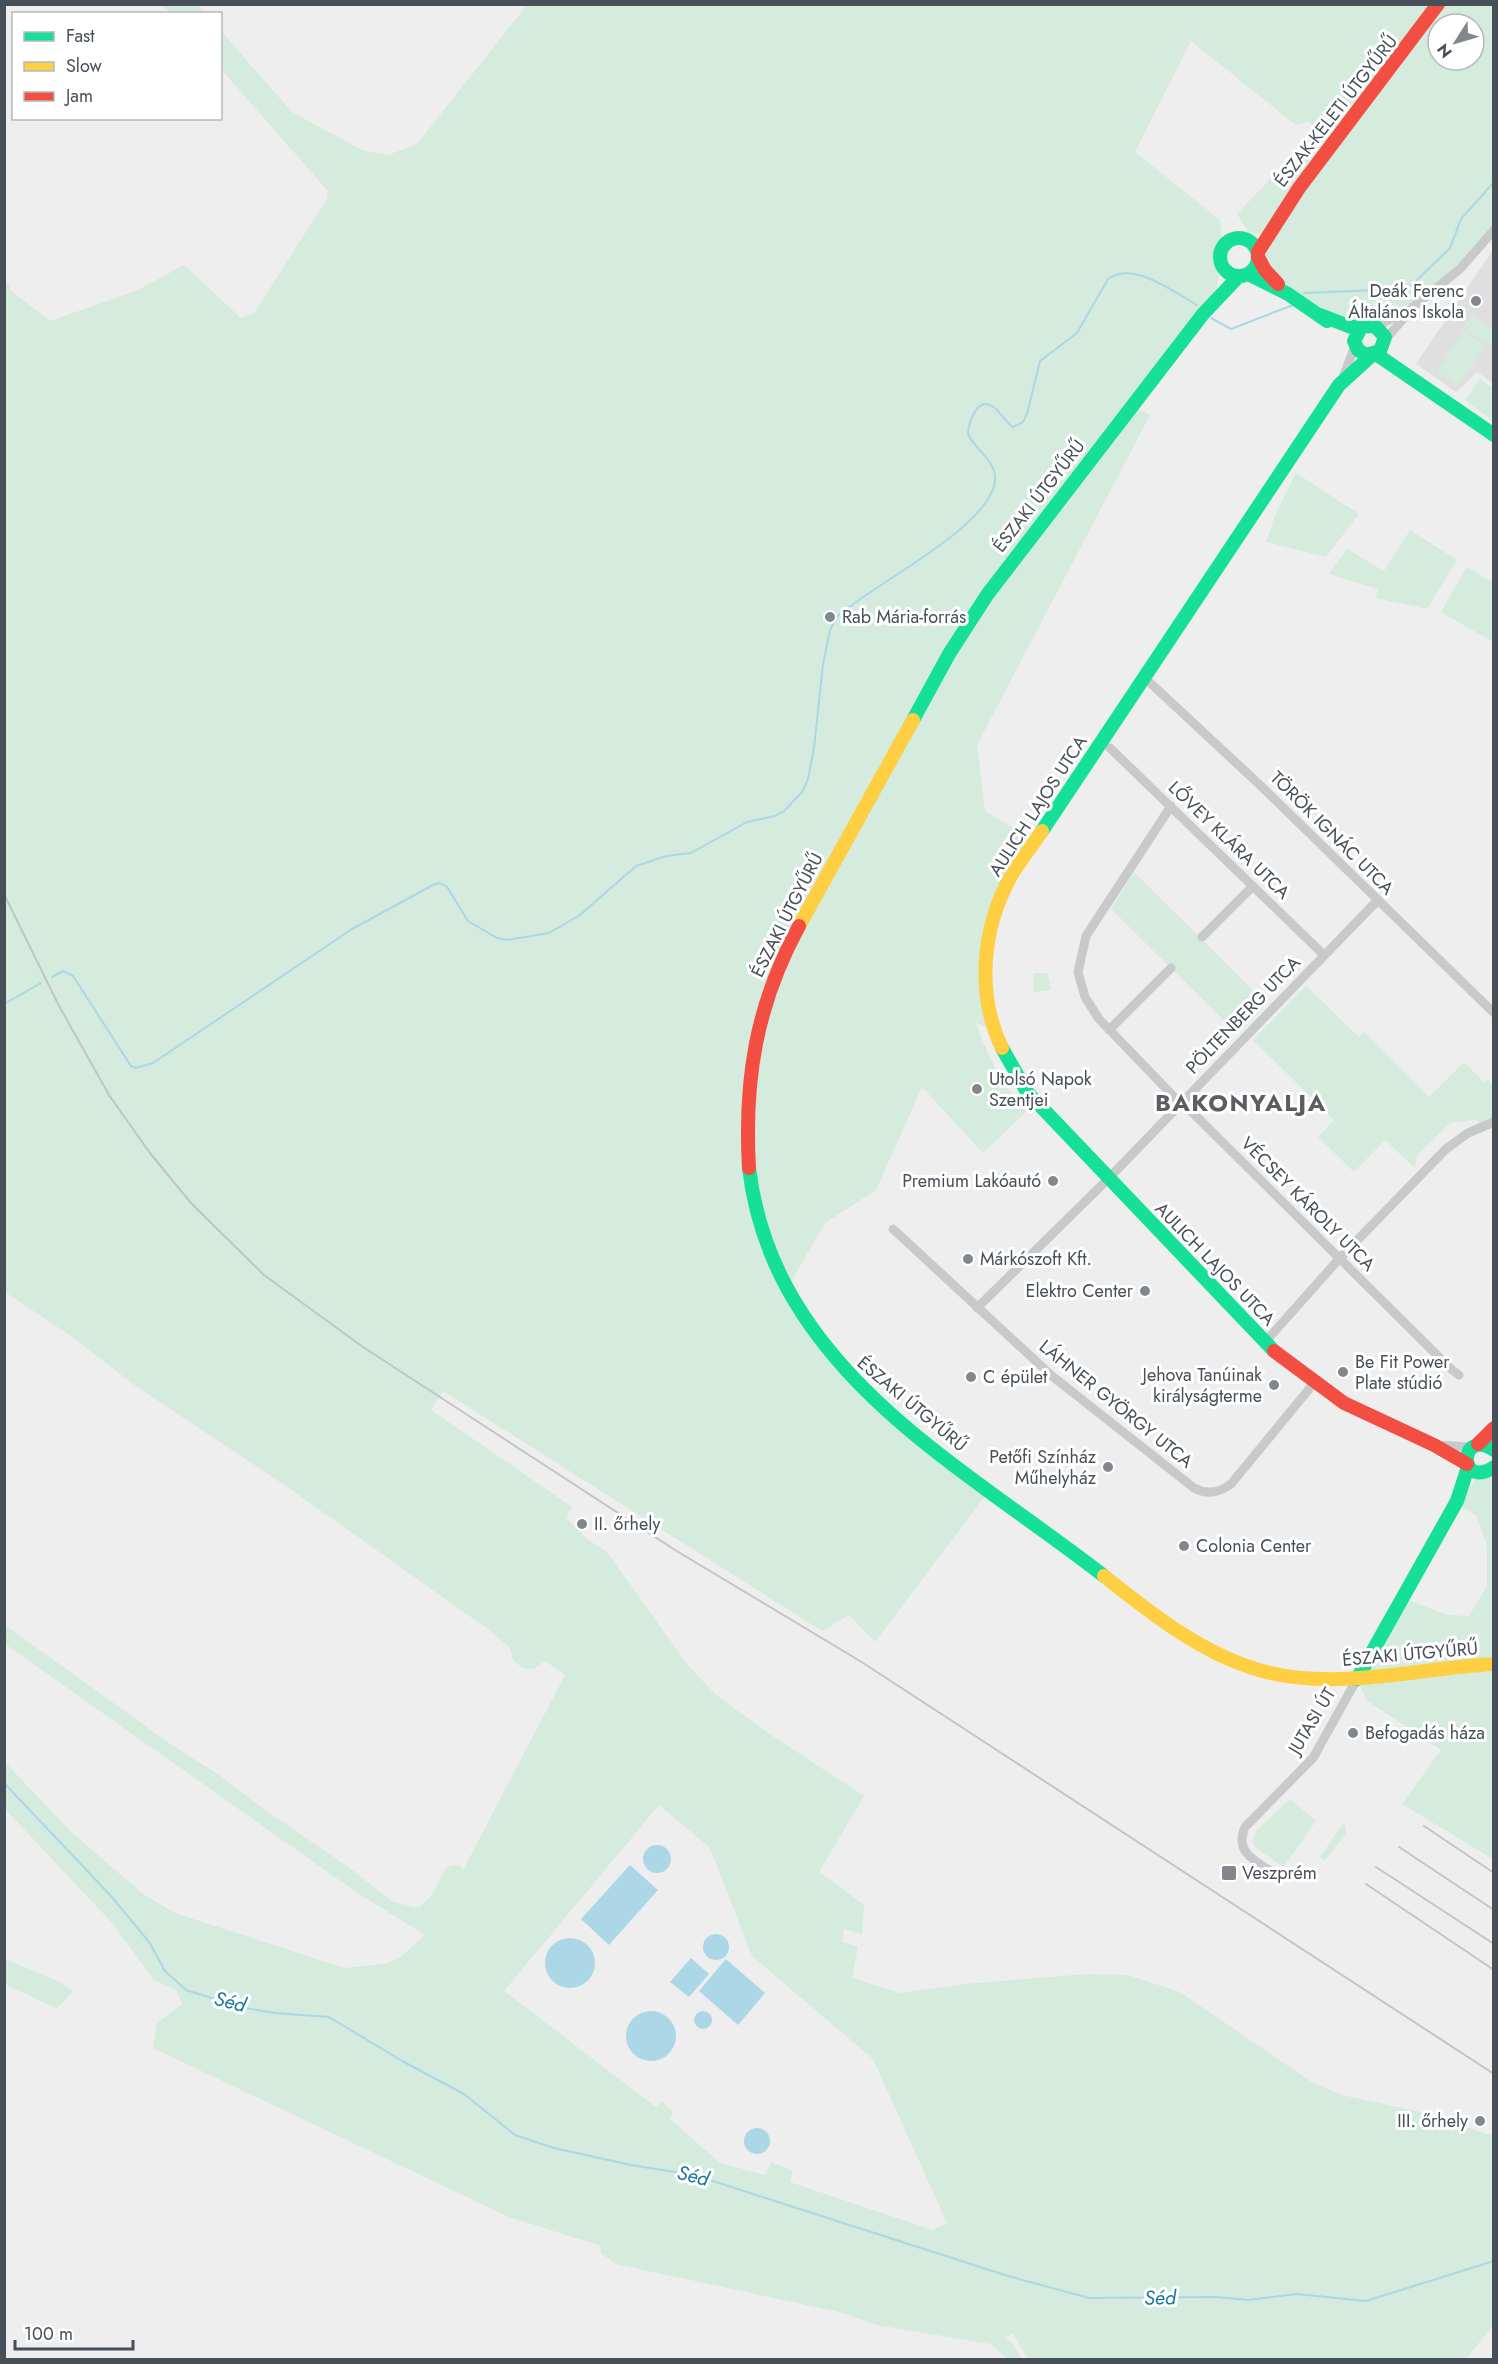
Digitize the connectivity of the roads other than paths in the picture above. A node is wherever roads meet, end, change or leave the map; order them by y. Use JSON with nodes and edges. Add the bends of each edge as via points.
{"nodes":[{"id":1,"x":1438,"y":4,"type":"edge"},
{"id":2,"x":1283,"y":210,"type":"junction"},
{"id":3,"x":1494,"y":230,"type":"edge"},
{"id":4,"x":1245,"y":238,"type":"junction"},
{"id":5,"x":1258,"y":254,"type":"junction"},
{"id":6,"x":1222,"y":265,"type":"junction"},
{"id":7,"x":1243,"y":275,"type":"junction"},
{"id":8,"x":1288,"y":294,"type":"junction"},
{"id":9,"x":1413,"y":307,"type":"junction"},
{"id":10,"x":1203,"y":314,"type":"junction"},
{"id":11,"x":1320,"y":315,"type":"junction"},
{"id":12,"x":1365,"y":326,"type":"junction"},
{"id":13,"x":1385,"y":341,"type":"junction"},
{"id":14,"x":1355,"y":344,"type":"junction"},
{"id":15,"x":1373,"y":355,"type":"junction"},
{"id":16,"x":1415,"y":380,"type":"junction"},
{"id":17,"x":1340,"y":385,"type":"junction"},
{"id":18,"x":1494,"y":435,"type":"edge"},
{"id":19,"x":1145,"y":678,"type":"junction"},
{"id":20,"x":1110,"y":748,"type":"dead end"},
{"id":21,"x":1171,"y":806,"type":"junction"},
{"id":22,"x":1253,"y":886,"type":"junction"},
{"id":23,"x":1377,"y":901,"type":"junction"},
{"id":24,"x":1202,"y":937,"type":"dead end"},
{"id":25,"x":1324,"y":955,"type":"junction"},
{"id":26,"x":1171,"y":968,"type":"dead end"},
{"id":27,"x":1494,"y":1013,"type":"edge"},
{"id":28,"x":1109,"y":1030,"type":"junction"},
{"id":29,"x":1180,"y":1102,"type":"junction"},
{"id":30,"x":1494,"y":1122,"type":"edge"},
{"id":31,"x":1107,"y":1179,"type":"junction"},
{"id":32,"x":893,"y":1229,"type":"dead end"},
{"id":33,"x":1339,"y":1259,"type":"junction"},
{"id":34,"x":977,"y":1308,"type":"junction"},
{"id":35,"x":1265,"y":1342,"type":"junction"},
{"id":36,"x":1459,"y":1375,"type":"dead end"},
{"id":37,"x":1314,"y":1383,"type":"junction"},
{"id":38,"x":1494,"y":1428,"type":"edge"},
{"id":39,"x":1434,"y":1445,"type":"junction"},
{"id":40,"x":1474,"y":1445,"type":"junction"},
{"id":41,"x":1494,"y":1450,"type":"edge"},
{"id":42,"x":1481,"y":1469,"type":"edge"},
{"id":43,"x":1494,"y":1664,"type":"edge"},
{"id":44,"x":1357,"y":1679,"type":"junction"},
{"id":45,"x":1274,"y":1873,"type":"dead end"}],
"edges":[{"from":1,"to":2,"type":"main road","name":"ÉSZAK-KELETI ÚTGYŰRŰ","via":[[1405,53]]},
{"from":2,"to":4,"type":"main road","name":"ÉSZAK-KELETI ÚTGYŰRŰ","via":[[1262,230]]},
{"from":2,"to":5,"type":"main road","name":"ÉSZAK-KELETI ÚTGYŰRŰ"},
{"from":3,"to":9,"type":"street","via":[[1460,269]]},
{"from":4,"to":5,"type":"main road"},
{"from":4,"to":6,"type":"main road","via":[[1226,243],[1220,253]]},
{"from":5,"to":7,"type":"main road","via":[[1255,267]]},
{"from":5,"to":8,"type":"main road","via":[[1268,274]]},
{"from":6,"to":7,"type":"main road","via":[[1229,273]]},
{"from":6,"to":10,"type":"main road","name":"ÉSZAKI ÚTGYŰRŰ","via":[[1221,281]]},
{"from":7,"to":8,"type":"main road"},
{"from":7,"to":10,"type":"main road","name":"ÉSZAKI ÚTGYŰRŰ"},
{"from":8,"to":11,"type":"main road"},
{"from":9,"to":12,"type":"street","via":[[1385,322]]},
{"from":9,"to":13,"type":"street"},
{"from":10,"to":44,"type":"main road","name":"ÉSZAKI ÚTGYŰRŰ","via":[[987,595],[949,654],[784,954],[766,996],[749,1063],[745,1122],[750,1181],[772,1256],[803,1319],[843,1370],[903,1424],[1176,1629],[1206,1647],[1235,1662],[1275,1673]]},
{"from":11,"to":12,"type":"main road"},
{"from":11,"to":14,"type":"main road"},
{"from":12,"to":13,"type":"main road","via":[[1380,328]]},
{"from":12,"to":14,"type":"main road","via":[[1355,336]]},
{"from":13,"to":15,"type":"main road"},
{"from":13,"to":16,"type":"main road","via":[[1397,362]]},
{"from":14,"to":15,"type":"main road","via":[[1361,354]]},
{"from":14,"to":17,"type":"street"},
{"from":15,"to":16,"type":"main road"},
{"from":15,"to":17,"type":"main road","name":"AULICH LAJOS UTCA"},
{"from":16,"to":18,"type":"main road"},
{"from":17,"to":19,"type":"main road","name":"AULICH LAJOS UTCA"},
{"from":19,"to":23,"type":"street","name":"TÖRÖK IGNÁC UTCA"},
{"from":19,"to":31,"type":"main road","name":"AULICH LAJOS UTCA","via":[[1011,877],[988,935],[984,969],[991,1025],[1016,1076]]},
{"from":20,"to":21,"type":"street","name":"LŐVEY KLÁRA UTCA"},
{"from":21,"to":22,"type":"street","name":"LŐVEY KLÁRA UTCA"},
{"from":21,"to":28,"type":"street","name":"VÉCSEY KÁROLY UTCA","via":[[1083,943],[1078,967],[1081,986],[1092,1009]]},
{"from":22,"to":24,"type":"street"},
{"from":22,"to":25,"type":"street","name":"LŐVEY KLÁRA UTCA"},
{"from":23,"to":25,"type":"street","name":"PÖLTENBERG UTCA"},
{"from":23,"to":27,"type":"street","name":"TÖRÖK IGNÁC UTCA"},
{"from":25,"to":29,"type":"street","name":"PÖLTENBERG UTCA"},
{"from":26,"to":28,"type":"street"},
{"from":28,"to":29,"type":"street","name":"VÉCSEY KÁROLY UTCA"},
{"from":29,"to":31,"type":"street","name":"PÖLTENBERG UTCA"},
{"from":29,"to":33,"type":"street","name":"VÉCSEY KÁROLY UTCA"},
{"from":30,"to":33,"type":"street","via":[[1446,1149]]},
{"from":31,"to":34,"type":"street","name":"PÖLTENBERG UTCA"},
{"from":31,"to":35,"type":"main road","name":"AULICH LAJOS UTCA"},
{"from":32,"to":34,"type":"street","name":"LÁHNER GYÖRGY UTCA"},
{"from":33,"to":35,"type":"street"},
{"from":33,"to":36,"type":"street","name":"VÉCSEY KÁROLY UTCA"},
{"from":34,"to":37,"type":"street","name":"LÁHNER GYÖRGY UTCA","via":[[1052,1376],[1204,1492],[1215,1492],[1231,1484]]},
{"from":35,"to":37,"type":"main road","name":"AULICH LAJOS UTCA"},
{"from":37,"to":39,"type":"main road","name":"AULICH LAJOS UTCA","via":[[1344,1403]]},
{"from":38,"to":40,"type":"main road"},
{"from":39,"to":40,"type":"street","name":"AULICH LAJOS UTCA"},
{"from":39,"to":42,"type":"main road","name":"AULICH LAJOS UTCA"},
{"from":40,"to":41,"type":"main road","via":[[1487,1444]]},
{"from":40,"to":42,"type":"main road","name":"JUTASI ÚT","via":[[1466,1455]]},
{"from":42,"to":44,"type":"main road","name":"JUTASI ÚT","via":[[1457,1501]]},
{"from":43,"to":44,"type":"main road","name":"ÉSZAKI ÚTGYŰRŰ"},
{"from":44,"to":45,"type":"street","name":"JUTASI ÚT","via":[[1313,1758],[1245,1827],[1242,1848]]}]}
